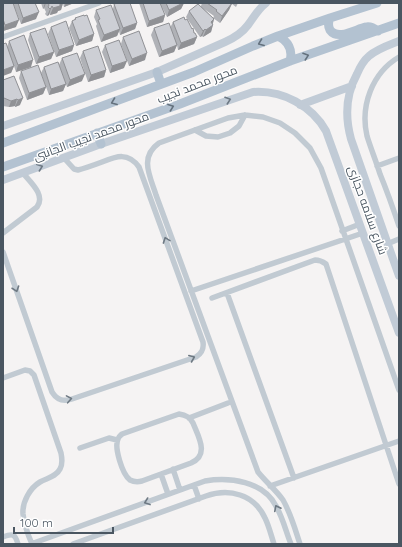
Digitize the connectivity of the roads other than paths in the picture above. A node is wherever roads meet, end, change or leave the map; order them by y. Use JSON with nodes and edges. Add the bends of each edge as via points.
{"nodes":[{"id":1,"x":99,"y":3,"type":"edge"},
{"id":2,"x":266,"y":3,"type":"edge"},
{"id":3,"x":377,"y":3,"type":"edge"},
{"id":4,"x":258,"y":7,"type":"edge"},
{"id":5,"x":330,"y":18,"type":"junction"},
{"id":6,"x":399,"y":23,"type":"edge"},
{"id":7,"x":378,"y":31,"type":"junction"},
{"id":8,"x":278,"y":36,"type":"junction"},
{"id":9,"x":3,"y":37,"type":"edge"},
{"id":10,"x":399,"y":41,"type":"edge"},
{"id":11,"x":399,"y":57,"type":"edge"},
{"id":12,"x":290,"y":61,"type":"junction"},
{"id":13,"x":157,"y":72,"type":"junction"},
{"id":14,"x":161,"y":84,"type":"junction"},
{"id":15,"x":352,"y":86,"type":"junction"},
{"id":16,"x":300,"y":105,"type":"junction"},
{"id":17,"x":245,"y":115,"type":"junction"},
{"id":18,"x":3,"y":126,"type":"edge"},
{"id":19,"x":195,"y":130,"type":"junction"},
{"id":20,"x":97,"y":133,"type":"junction"},
{"id":21,"x":3,"y":142,"type":"edge"},
{"id":22,"x":101,"y":144,"type":"junction"},
{"id":23,"x":64,"y":158,"type":"junction"},
{"id":24,"x":399,"y":158,"type":"edge"},
{"id":25,"x":377,"y":166,"type":"junction"},
{"id":26,"x":3,"y":167,"type":"edge"},
{"id":27,"x":23,"y":172,"type":"junction"},
{"id":28,"x":3,"y":180,"type":"edge"},
{"id":29,"x":360,"y":224,"type":"junction"},
{"id":30,"x":399,"y":226,"type":"edge"},
{"id":31,"x":342,"y":231,"type":"junction"},
{"id":32,"x":3,"y":233,"type":"edge"},
{"id":33,"x":363,"y":233,"type":"junction"},
{"id":34,"x":345,"y":239,"type":"junction"},
{"id":35,"x":399,"y":239,"type":"edge"},
{"id":36,"x":387,"y":244,"type":"junction"},
{"id":37,"x":3,"y":252,"type":"edge"},
{"id":38,"x":399,"y":276,"type":"edge"},
{"id":39,"x":191,"y":291,"type":"junction"},
{"id":40,"x":227,"y":293,"type":"junction"},
{"id":41,"x":212,"y":298,"type":"dead end"},
{"id":42,"x":399,"y":333,"type":"edge"},
{"id":43,"x":3,"y":378,"type":"edge"},
{"id":44,"x":399,"y":390,"type":"edge"},
{"id":45,"x":228,"y":403,"type":"dead end"},
{"id":46,"x":189,"y":418,"type":"junction"},
{"id":47,"x":117,"y":440,"type":"junction"},
{"id":48,"x":399,"y":441,"type":"edge"},
{"id":49,"x":387,"y":445,"type":"junction"},
{"id":50,"x":80,"y":448,"type":"dead end"},
{"id":51,"x":173,"y":470,"type":"junction"},
{"id":52,"x":161,"y":474,"type":"junction"},
{"id":53,"x":294,"y":478,"type":"junction"},
{"id":54,"x":399,"y":484,"type":"edge"},
{"id":55,"x":194,"y":485,"type":"junction"},
{"id":56,"x":270,"y":486,"type":"junction"},
{"id":57,"x":180,"y":490,"type":"junction"},
{"id":58,"x":168,"y":494,"type":"junction"},
{"id":59,"x":199,"y":499,"type":"junction"},
{"id":60,"x":3,"y":537,"type":"edge"},
{"id":61,"x":18,"y":544,"type":"edge"},
{"id":62,"x":31,"y":544,"type":"edge"},
{"id":63,"x":74,"y":544,"type":"edge"},
{"id":64,"x":274,"y":544,"type":"edge"},
{"id":65,"x":291,"y":544,"type":"edge"},
{"id":66,"x":300,"y":544,"type":"edge"}],
"edges":[{"from":1,"to":9,"type":"street"},
{"from":2,"to":4,"type":"street"},
{"from":3,"to":5,"type":"main road","name":"محور محمد نجيب"},
{"from":4,"to":13,"type":"street","via":[[244,29],[231,40]]},
{"from":5,"to":7,"type":"main road","via":[[330,29],[336,34],[366,27]]},
{"from":5,"to":8,"type":"main road","name":"محور محمد نجيب"},
{"from":6,"to":7,"type":"main road","name":"محور محمد نجيب"},
{"from":12,"to":7,"type":"main road","name":"محور محمد نجيب","one_way":true},
{"from":8,"to":12,"type":"main road","via":[[289,46]]},
{"from":8,"to":14,"type":"main road","name":"محور محمد نجيب","one_way":true},
{"from":10,"to":15,"type":"street","via":[[368,56]]},
{"from":11,"to":25,"type":"street","via":[[378,76],[368,97],[365,123]]},
{"from":20,"to":12,"type":"main road","name":"محور محمد نجيب","one_way":true},
{"from":13,"to":14,"type":"main road"},
{"from":13,"to":18,"type":"street"},
{"from":14,"to":21,"type":"main road","name":"محور محمد نجيب","one_way":true},
{"from":15,"to":16,"type":"street"},
{"from":15,"to":36,"type":"street","name":"شارع سلامه حجازى","via":[[347,118],[349,131]]},
{"from":22,"to":16,"type":"street","name":"محور محمد نجيب الجانبى","one_way":true,"via":[[253,92],[275,93]]},
{"from":16,"to":29,"type":"street","name":"شارع سلامه حجازى","via":[[315,116],[326,131]]},
{"from":17,"to":19,"type":"street","via":[[228,118]]},
{"from":17,"to":19,"type":"street","via":[[239,126],[230,133],[218,137],[206,136]]},
{"from":17,"to":31,"type":"street","via":[[264,117],[280,123],[310,148],[321,168]]},
{"from":19,"to":39,"type":"street","via":[[159,143],[152,149],[147,162],[156,195]]},
{"from":20,"to":22,"type":"main road"},
{"from":20,"to":26,"type":"main road","name":"محور محمد نجيب"},
{"from":22,"to":23,"type":"street","name":"محور محمد نجيب الجانبى"},
{"from":27,"to":23,"type":"street","name":"محور محمد نجيب الجانبى","one_way":true},
{"from":37,"to":23,"type":"street","one_way":true,"via":[[52,392],[63,401],[196,357],[202,351],[203,342],[139,167],[127,158],[116,156],[78,170]]},
{"from":24,"to":25,"type":"street"},
{"from":25,"to":30,"type":"street"},
{"from":27,"to":28,"type":"street","name":"محور محمد نجيب الجانبى"},
{"from":27,"to":32,"type":"street","via":[[41,199],[37,207]]},
{"from":29,"to":31,"type":"street"},
{"from":29,"to":33,"type":"street","name":"شارع سلامه حجازى"},
{"from":31,"to":34,"type":"street"},
{"from":33,"to":34,"type":"street"},
{"from":33,"to":42,"type":"street","name":"شارع سلامه حجازى"},
{"from":34,"to":39,"type":"street"},
{"from":34,"to":44,"type":"street"},
{"from":35,"to":36,"type":"street"},
{"from":36,"to":38,"type":"street","name":"شارع سلامه حجازى"},
{"from":39,"to":56,"type":"street","via":[[258,472]]},
{"from":40,"to":41,"type":"street"},
{"from":40,"to":49,"type":"street","via":[[315,260],[326,264]]},
{"from":40,"to":53,"type":"street"},
{"from":43,"to":62,"type":"street","via":[[24,370],[34,375],[61,453],[62,461],[56,475],[38,483],[24,501],[23,513]]},
{"from":45,"to":46,"type":"street"},
{"from":46,"to":47,"type":"street","via":[[176,415],[122,434]]},
{"from":46,"to":51,"type":"street","via":[[201,445],[201,454],[195,461]]},
{"from":47,"to":50,"type":"street","via":[[109,438]]},
{"from":47,"to":52,"type":"street","via":[[120,462],[129,479],[138,482]]},
{"from":48,"to":49,"type":"street"},
{"from":49,"to":53,"type":"street"},
{"from":49,"to":54,"type":"street"},
{"from":51,"to":52,"type":"street"},
{"from":51,"to":57,"type":"street"},
{"from":52,"to":58,"type":"street"},
{"from":53,"to":56,"type":"street"},
{"from":55,"to":57,"type":"street"},
{"from":55,"to":59,"type":"street"},
{"from":65,"to":55,"type":"street","one_way":true,"via":[[276,506],[261,490],[228,479]]},
{"from":56,"to":66,"type":"street","via":[[288,510]]},
{"from":57,"to":58,"type":"street"},
{"from":58,"to":62,"type":"street","one_way":true},
{"from":59,"to":63,"type":"street"},
{"from":59,"to":64,"type":"street","via":[[221,492],[238,494],[246,498],[254,503],[265,517]]},
{"from":60,"to":61,"type":"street","via":[[11,534],[16,537]]}]}
